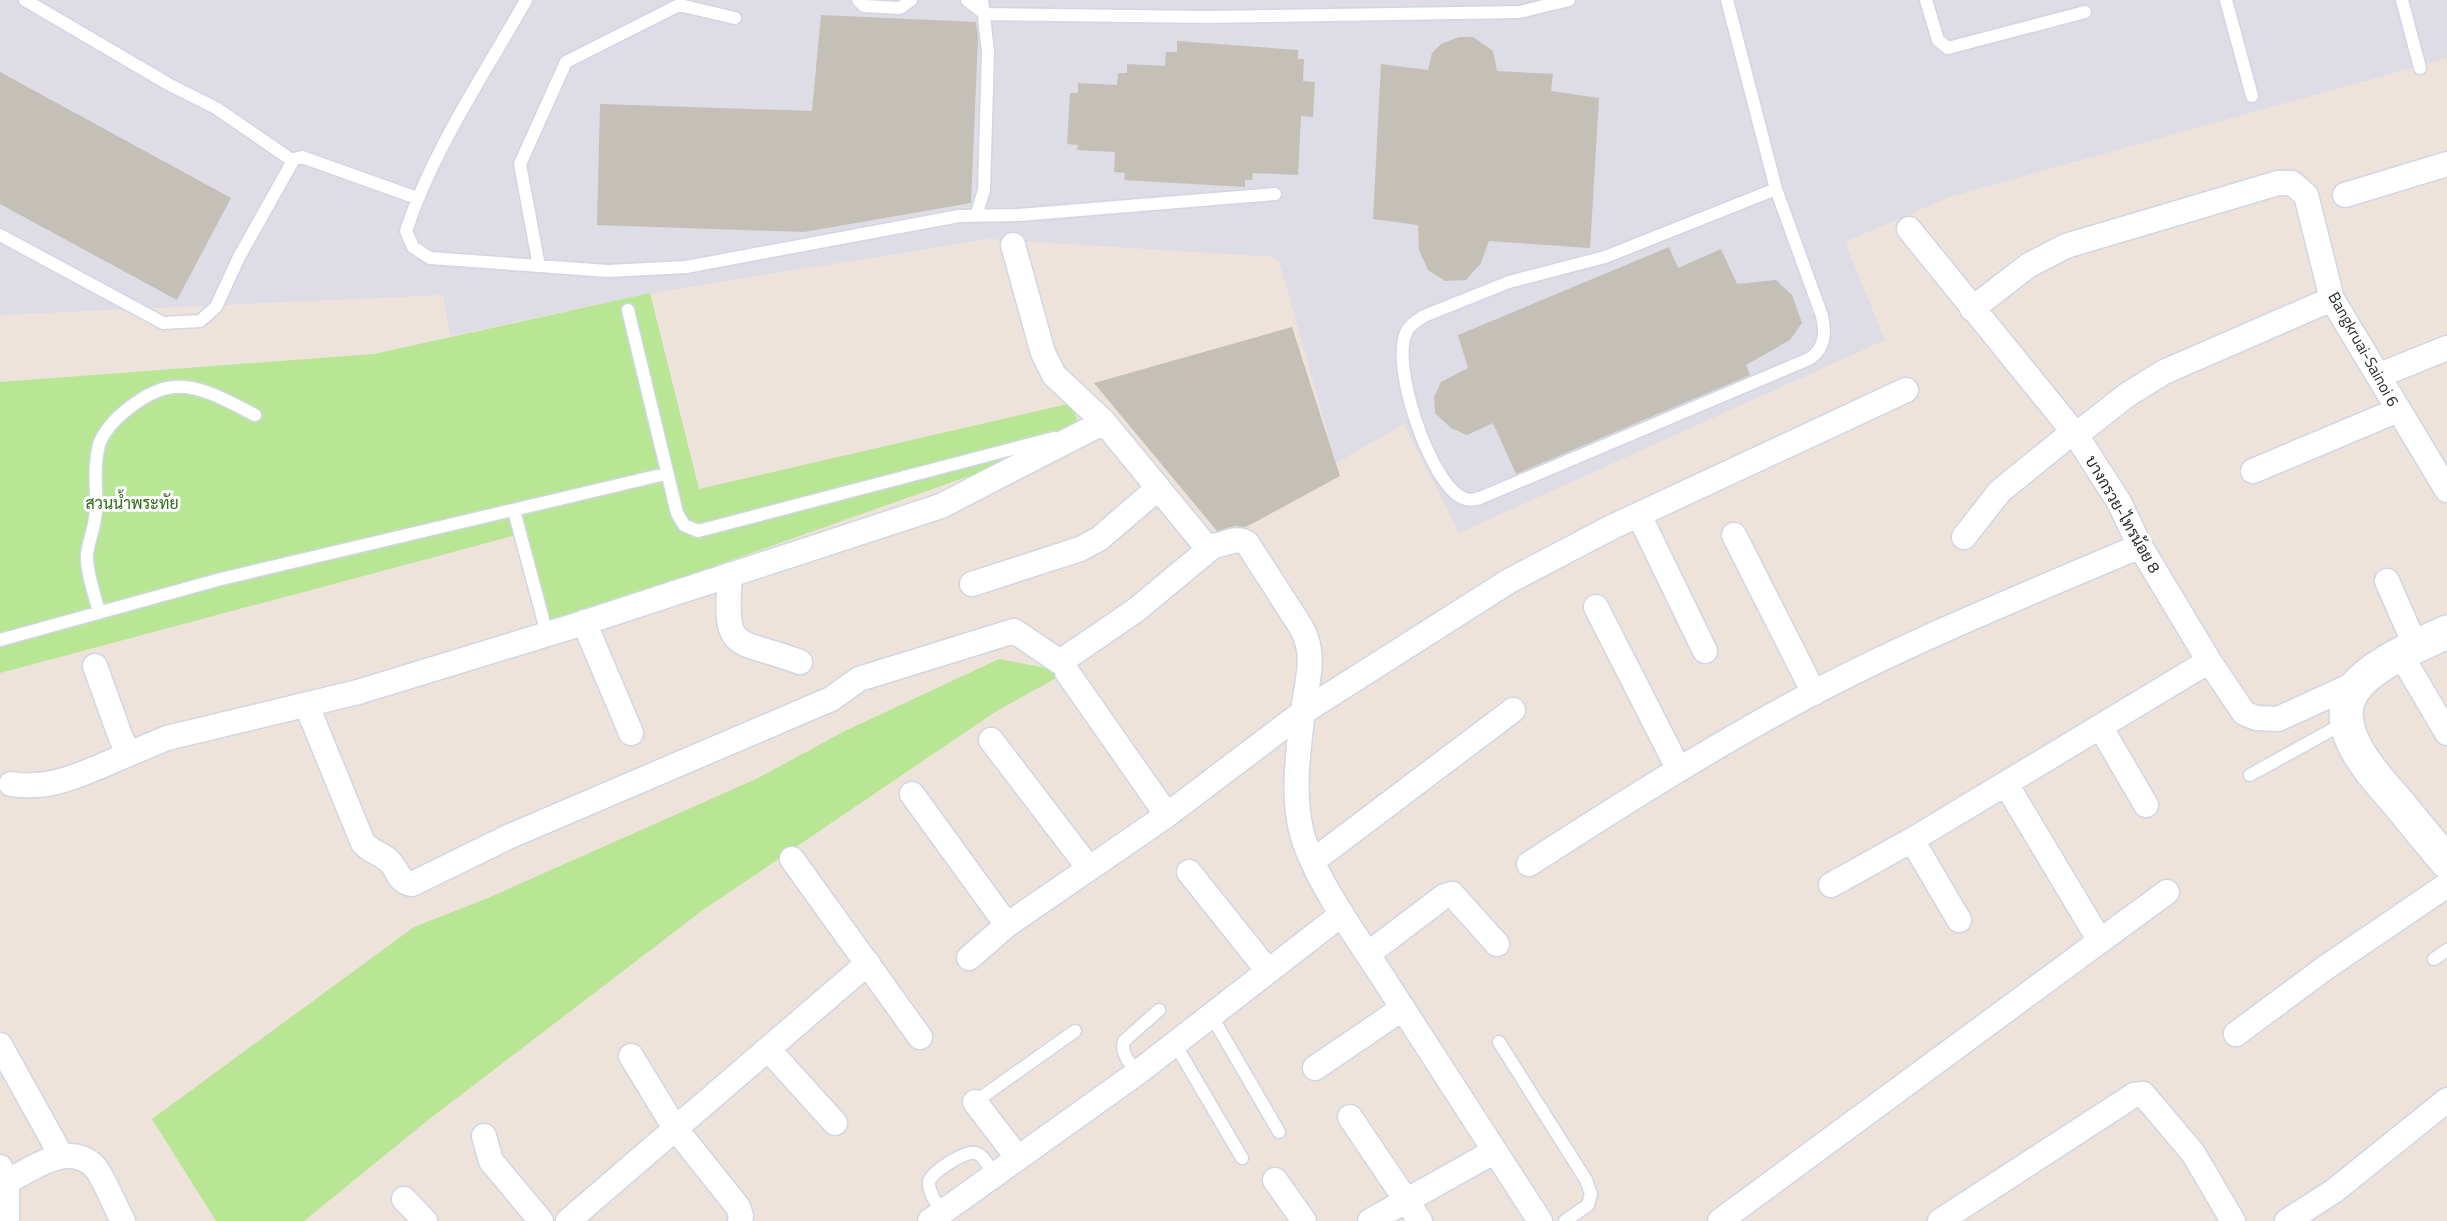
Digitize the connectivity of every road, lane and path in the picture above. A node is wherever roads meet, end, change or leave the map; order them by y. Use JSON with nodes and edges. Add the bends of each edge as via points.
{"nodes":[{"id":1,"x":25,"y":0,"type":"edge"},
{"id":2,"x":526,"y":0,"type":"edge"},
{"id":3,"x":858,"y":0,"type":"edge"},
{"id":4,"x":911,"y":0,"type":"edge"},
{"id":5,"x":967,"y":0,"type":"edge"},
{"id":6,"x":982,"y":0,"type":"edge"},
{"id":7,"x":1569,"y":0,"type":"edge"},
{"id":8,"x":1727,"y":0,"type":"edge"},
{"id":9,"x":1926,"y":0,"type":"edge"},
{"id":10,"x":2226,"y":0,"type":"edge"},
{"id":11,"x":2402,"y":0,"type":"edge"},
{"id":12,"x":1518,"y":6,"type":"edge"},
{"id":13,"x":2085,"y":12,"type":"dead end"},
{"id":14,"x":985,"y":14,"type":"junction"},
{"id":15,"x":735,"y":18,"type":"dead end"},
{"id":16,"x":2420,"y":68,"type":"dead end"},
{"id":17,"x":2252,"y":96,"type":"dead end"},
{"id":18,"x":293,"y":161,"type":"junction"},
{"id":19,"x":2447,"y":164,"type":"edge"},
{"id":20,"x":1776,"y":189,"type":"junction"},
{"id":21,"x":1275,"y":194,"type":"dead end"},
{"id":22,"x":2345,"y":195,"type":"dead end"},
{"id":23,"x":417,"y":198,"type":"junction"},
{"id":24,"x":976,"y":216,"type":"junction"},
{"id":25,"x":1909,"y":229,"type":"dead end"},
{"id":26,"x":0,"y":236,"type":"edge"},
{"id":27,"x":1013,"y":245,"type":"dead end"},
{"id":28,"x":539,"y":266,"type":"junction"},
{"id":29,"x":2332,"y":298,"type":"junction"},
{"id":30,"x":1972,"y":309,"type":"junction"},
{"id":31,"x":628,"y":310,"type":"dead end"},
{"id":32,"x":2447,"y":348,"type":"edge"},
{"id":33,"x":2380,"y":375,"type":"junction"},
{"id":34,"x":1906,"y":390,"type":"dead end"},
{"id":35,"x":2398,"y":410,"type":"junction"},
{"id":36,"x":255,"y":415,"type":"dead end"},
{"id":37,"x":1097,"y":427,"type":"junction"},
{"id":38,"x":2074,"y":433,"type":"junction"},
{"id":39,"x":2253,"y":471,"type":"dead end"},
{"id":40,"x":665,"y":474,"type":"junction"},
{"id":41,"x":1157,"y":489,"type":"junction"},
{"id":42,"x":2447,"y":489,"type":"edge"},
{"id":43,"x":514,"y":511,"type":"junction"},
{"id":44,"x":1639,"y":514,"type":"junction"},
{"id":45,"x":1734,"y":535,"type":"dead end"},
{"id":46,"x":1964,"y":537,"type":"dead end"},
{"id":47,"x":2140,"y":546,"type":"junction"},
{"id":48,"x":1212,"y":547,"type":"junction"},
{"id":49,"x":730,"y":575,"type":"junction"},
{"id":50,"x":2387,"y":581,"type":"dead end"},
{"id":51,"x":972,"y":584,"type":"dead end"},
{"id":52,"x":1596,"y":607,"type":"dead end"},
{"id":53,"x":99,"y":613,"type":"junction"},
{"id":54,"x":584,"y":622,"type":"junction"},
{"id":55,"x":2447,"y":632,"type":"edge"},
{"id":56,"x":547,"y":634,"type":"junction"},
{"id":57,"x":0,"y":640,"type":"edge"},
{"id":58,"x":1705,"y":651,"type":"dead end"},
{"id":59,"x":2409,"y":651,"type":"junction"},
{"id":60,"x":2209,"y":661,"type":"junction"},
{"id":61,"x":800,"y":662,"type":"dead end"},
{"id":62,"x":95,"y":666,"type":"dead end"},
{"id":63,"x":1068,"y":672,"type":"dead end"},
{"id":64,"x":2360,"y":682,"type":"junction"},
{"id":65,"x":1814,"y":693,"type":"junction"},
{"id":66,"x":307,"y":706,"type":"junction"},
{"id":67,"x":1513,"y":710,"type":"dead end"},
{"id":68,"x":1303,"y":711,"type":"junction"},
{"id":69,"x":2346,"y":721,"type":"junction"},
{"id":70,"x":2101,"y":728,"type":"junction"},
{"id":71,"x":631,"y":733,"type":"dead end"},
{"id":72,"x":2447,"y":733,"type":"edge"},
{"id":73,"x":992,"y":740,"type":"dead end"},
{"id":74,"x":129,"y":754,"type":"junction"},
{"id":75,"x":1678,"y":768,"type":"junction"},
{"id":76,"x":2250,"y":775,"type":"dead end"},
{"id":77,"x":11,"y":784,"type":"dead end"},
{"id":78,"x":2006,"y":784,"type":"junction"},
{"id":79,"x":912,"y":794,"type":"dead end"},
{"id":80,"x":2146,"y":804,"type":"dead end"},
{"id":81,"x":1167,"y":815,"type":"junction"},
{"id":82,"x":1912,"y":840,"type":"junction"},
{"id":83,"x":792,"y":859,"type":"dead end"},
{"id":84,"x":1313,"y":861,"type":"junction"},
{"id":85,"x":2447,"y":862,"type":"edge"},
{"id":86,"x":1529,"y":864,"type":"dead end"},
{"id":87,"x":1088,"y":867,"type":"junction"},
{"id":88,"x":1189,"y":872,"type":"dead end"},
{"id":89,"x":1832,"y":885,"type":"dead end"},
{"id":90,"x":2447,"y":885,"type":"edge"},
{"id":91,"x":2167,"y":892,"type":"dead end"},
{"id":92,"x":1342,"y":914,"type":"junction"},
{"id":93,"x":1959,"y":920,"type":"dead end"},
{"id":94,"x":1007,"y":925,"type":"junction"},
{"id":95,"x":2100,"y":941,"type":"junction"},
{"id":96,"x":1497,"y":944,"type":"dead end"},
{"id":97,"x":2447,"y":950,"type":"edge"},
{"id":98,"x":1368,"y":954,"type":"junction"},
{"id":99,"x":969,"y":958,"type":"dead end"},
{"id":100,"x":2434,"y":959,"type":"dead end"},
{"id":101,"x":868,"y":963,"type":"junction"},
{"id":102,"x":1268,"y":971,"type":"junction"},
{"id":103,"x":1403,"y":1008,"type":"junction"},
{"id":104,"x":1159,"y":1010,"type":"dead end"},
{"id":105,"x":1211,"y":1015,"type":"junction"},
{"id":106,"x":1075,"y":1031,"type":"dead end"},
{"id":107,"x":2236,"y":1034,"type":"dead end"},
{"id":108,"x":920,"y":1037,"type":"dead end"},
{"id":109,"x":1499,"y":1042,"type":"dead end"},
{"id":110,"x":1175,"y":1044,"type":"junction"},
{"id":111,"x":0,"y":1045,"type":"edge"},
{"id":112,"x":768,"y":1049,"type":"junction"},
{"id":113,"x":631,"y":1056,"type":"dead end"},
{"id":114,"x":1314,"y":1068,"type":"dead end"},
{"id":115,"x":1137,"y":1073,"type":"junction"},
{"id":116,"x":2447,"y":1100,"type":"edge"},
{"id":117,"x":975,"y":1102,"type":"joint"},
{"id":118,"x":1350,"y":1117,"type":"dead end"},
{"id":119,"x":835,"y":1123,"type":"dead end"},
{"id":120,"x":675,"y":1128,"type":"junction"},
{"id":121,"x":1279,"y":1132,"type":"dead end"},
{"id":122,"x":484,"y":1136,"type":"dead end"},
{"id":123,"x":1495,"y":1151,"type":"junction"},
{"id":124,"x":61,"y":1155,"type":"junction"},
{"id":125,"x":1017,"y":1157,"type":"junction"},
{"id":126,"x":1242,"y":1158,"type":"dead end"},
{"id":127,"x":16,"y":1173,"type":"edge"},
{"id":128,"x":993,"y":1173,"type":"junction"},
{"id":129,"x":1275,"y":1180,"type":"dead end"},
{"id":130,"x":404,"y":1198,"type":"dead end"},
{"id":131,"x":1407,"y":1200,"type":"junction"},
{"id":132,"x":937,"y":1218,"type":"edge"},
{"id":133,"x":7,"y":1221,"type":"edge"},
{"id":134,"x":123,"y":1221,"type":"edge"},
{"id":135,"x":425,"y":1221,"type":"edge"},
{"id":136,"x":541,"y":1221,"type":"edge"},
{"id":137,"x":568,"y":1221,"type":"edge"},
{"id":138,"x":740,"y":1221,"type":"edge"},
{"id":139,"x":1304,"y":1221,"type":"edge"},
{"id":140,"x":1370,"y":1221,"type":"edge"},
{"id":141,"x":1420,"y":1221,"type":"edge"},
{"id":142,"x":1540,"y":1221,"type":"edge"},
{"id":143,"x":1565,"y":1221,"type":"edge"},
{"id":144,"x":1720,"y":1221,"type":"edge"},
{"id":145,"x":1940,"y":1221,"type":"edge"},
{"id":146,"x":2233,"y":1221,"type":"edge"},
{"id":147,"x":2287,"y":1221,"type":"edge"}],
"edges":[{"from":1,"to":18,"type":"lane","via":[[216,108]]},
{"from":2,"to":23,"type":"lane"},
{"from":3,"to":4,"type":"lane","via":[[864,6],[900,8]]},
{"from":5,"to":14,"type":"lane"},
{"from":6,"to":14,"type":"lane"},
{"from":7,"to":12,"type":"lane"},
{"from":8,"to":20,"type":"lane"},
{"from":9,"to":13,"type":"lane","via":[[1938,40],[1948,48]]},
{"from":10,"to":17,"type":"lane"},
{"from":11,"to":16,"type":"lane"},
{"from":12,"to":14,"type":"lane","via":[[1207,17]]},
{"from":14,"to":24,"type":"lane","via":[[988,52],[984,190]]},
{"from":15,"to":28,"type":"lane","via":[[679,5],[566,62],[520,164]]},
{"from":18,"to":23,"type":"lane","via":[[302,157]]},
{"from":18,"to":26,"type":"lane","via":[[238,257],[216,307],[200,321],[163,323]]},
{"from":19,"to":22,"type":"street"},
{"from":20,"to":20,"type":"lane","via":[[1824,326],[1823,342],[1816,355],[1480,498],[1463,499],[1455,493],[1429,456],[1408,393],[1403,343],[1414,322],[1509,282],[1605,257]]},
{"from":21,"to":24,"type":"lane"},
{"from":23,"to":28,"type":"lane","via":[[406,231],[413,247],[430,258]]},
{"from":24,"to":28,"type":"lane","via":[[686,267],[608,271]]},
{"from":25,"to":30,"type":"street","name":"บางกรวย-ไทรน้อย 8"},
{"from":27,"to":37,"type":"street","via":[[1043,353],[1054,375]]},
{"from":29,"to":30,"type":"street","name":"Bangkruai-Sainoi 6","via":[[2306,195],[2292,183],[2278,183],[2066,246],[2029,265]]},
{"from":29,"to":33,"type":"street","name":"Bangkruai-Sainoi 6"},
{"from":29,"to":38,"type":"street","via":[[2164,372]]},
{"from":30,"to":38,"type":"street","name":"บางกรวย-ไทรน้อย 8"},
{"from":31,"to":40,"type":"lane"},
{"from":32,"to":33,"type":"street"},
{"from":33,"to":35,"type":"street","name":"Bangkruai-Sainoi 6"},
{"from":34,"to":44,"type":"street"},
{"from":35,"to":39,"type":"street"},
{"from":35,"to":42,"type":"street","name":"Bangkruai-Sainoi 6"},
{"from":36,"to":53,"type":"lane","via":[[223,398],[172,387],[124,410],[114,422],[100,442],[95,466],[96,511],[87,556]]},
{"from":37,"to":40,"type":"lane","via":[[698,531],[684,525],[677,513]]},
{"from":37,"to":41,"type":"street"},
{"from":37,"to":49,"type":"street","via":[[941,506]]},
{"from":38,"to":46,"type":"street","via":[[2000,490]]},
{"from":38,"to":47,"type":"street","name":"บางกรวย-ไทรน้อย 8","via":[[2119,501]]},
{"from":40,"to":43,"type":"lane"},
{"from":41,"to":48,"type":"street","via":[[1194,534]]},
{"from":41,"to":51,"type":"street","via":[[1099,539],[1061,556]]},
{"from":43,"to":53,"type":"lane","via":[[221,579]]},
{"from":43,"to":56,"type":"lane"},
{"from":44,"to":58,"type":"street"},
{"from":44,"to":68,"type":"street","via":[[1509,581]]},
{"from":45,"to":65,"type":"street"},
{"from":47,"to":60,"type":"street","name":"บางกรวย-ไทรน้อย 8"},
{"from":47,"to":65,"type":"street","via":[[1918,641]]},
{"from":48,"to":66,"type":"street","via":[[1136,610],[1060,662],[1014,631],[859,679],[831,699],[529,828],[412,884],[401,879],[389,860],[363,843]]},
{"from":48,"to":68,"type":"street","via":[[1243,540],[1308,639],[1311,661]]},
{"from":49,"to":54,"type":"street"},
{"from":49,"to":61,"type":"street","via":[[727,620],[734,637],[743,645],[764,648]]},
{"from":50,"to":59,"type":"street"},
{"from":52,"to":75,"type":"street"},
{"from":53,"to":57,"type":"lane"},
{"from":54,"to":56,"type":"street"},
{"from":54,"to":71,"type":"street"},
{"from":55,"to":59,"type":"main road"},
{"from":56,"to":66,"type":"street"},
{"from":59,"to":64,"type":"main road"},
{"from":59,"to":72,"type":"street"},
{"from":60,"to":64,"type":"street","name":"บางกรวย-ไทรน้อย 8","via":[[2244,713],[2256,718],[2278,718]]},
{"from":60,"to":70,"type":"street"},
{"from":62,"to":74,"type":"street"},
{"from":63,"to":81,"type":"street"},
{"from":64,"to":69,"type":"main road","via":[[2349,700]]},
{"from":65,"to":75,"type":"street"},
{"from":66,"to":74,"type":"street","via":[[167,738]]},
{"from":67,"to":84,"type":"street"},
{"from":68,"to":81,"type":"street"},
{"from":68,"to":84,"type":"street","via":[[1297,779],[1299,820]]},
{"from":69,"to":76,"type":"lane"},
{"from":69,"to":85,"type":"main road","via":[[2367,766]]},
{"from":70,"to":78,"type":"street"},
{"from":70,"to":80,"type":"street"},
{"from":73,"to":87,"type":"street"},
{"from":74,"to":77,"type":"street","via":[[57,784],[31,788]]},
{"from":75,"to":86,"type":"street"},
{"from":78,"to":82,"type":"street"},
{"from":78,"to":95,"type":"street"},
{"from":79,"to":94,"type":"street"},
{"from":81,"to":87,"type":"street"},
{"from":82,"to":89,"type":"street"},
{"from":82,"to":93,"type":"street"},
{"from":83,"to":101,"type":"street"},
{"from":84,"to":92,"type":"street"},
{"from":87,"to":94,"type":"street"},
{"from":88,"to":102,"type":"street"},
{"from":90,"to":107,"type":"street"},
{"from":91,"to":95,"type":"street"},
{"from":92,"to":98,"type":"street"},
{"from":92,"to":102,"type":"street"},
{"from":94,"to":99,"type":"street"},
{"from":95,"to":144,"type":"street"},
{"from":96,"to":98,"type":"street","via":[[1452,894]]},
{"from":97,"to":100,"type":"lane"},
{"from":98,"to":103,"type":"street"},
{"from":101,"to":108,"type":"street"},
{"from":101,"to":112,"type":"street"},
{"from":102,"to":105,"type":"street"},
{"from":103,"to":114,"type":"street"},
{"from":103,"to":123,"type":"street"},
{"from":104,"to":115,"type":"lane","via":[[1122,1046]]},
{"from":105,"to":110,"type":"street"},
{"from":105,"to":121,"type":"lane"},
{"from":106,"to":117,"type":"lane"},
{"from":109,"to":143,"type":"lane","via":[[1586,1180],[1591,1194],[1588,1206]]},
{"from":110,"to":115,"type":"street"},
{"from":110,"to":126,"type":"lane"},
{"from":111,"to":124,"type":"street"},
{"from":112,"to":119,"type":"street"},
{"from":112,"to":120,"type":"street"},
{"from":113,"to":120,"type":"street"},
{"from":115,"to":125,"type":"street"},
{"from":116,"to":147,"type":"street","via":[[2334,1191]]},
{"from":117,"to":125,"type":"street"},
{"from":118,"to":131,"type":"street"},
{"from":120,"to":137,"type":"street"},
{"from":120,"to":138,"type":"street","via":[[738,1207]]},
{"from":122,"to":136,"type":"street","via":[[490,1161]]},
{"from":123,"to":131,"type":"street"},
{"from":123,"to":142,"type":"street"},
{"from":124,"to":127,"type":"street"},
{"from":124,"to":134,"type":"street","via":[[82,1159],[94,1167]]},
{"from":125,"to":128,"type":"street"},
{"from":127,"to":133,"type":"street"},
{"from":128,"to":132,"type":"street"},
{"from":128,"to":132,"type":"lane","via":[[974,1152],[963,1154],[933,1175],[929,1182]]},
{"from":129,"to":139,"type":"street"},
{"from":130,"to":135,"type":"street"},
{"from":131,"to":140,"type":"street"},
{"from":131,"to":141,"type":"street"},
{"from":145,"to":146,"type":"street","via":[[2128,1099],[2143,1094],[2193,1153]]}]}
